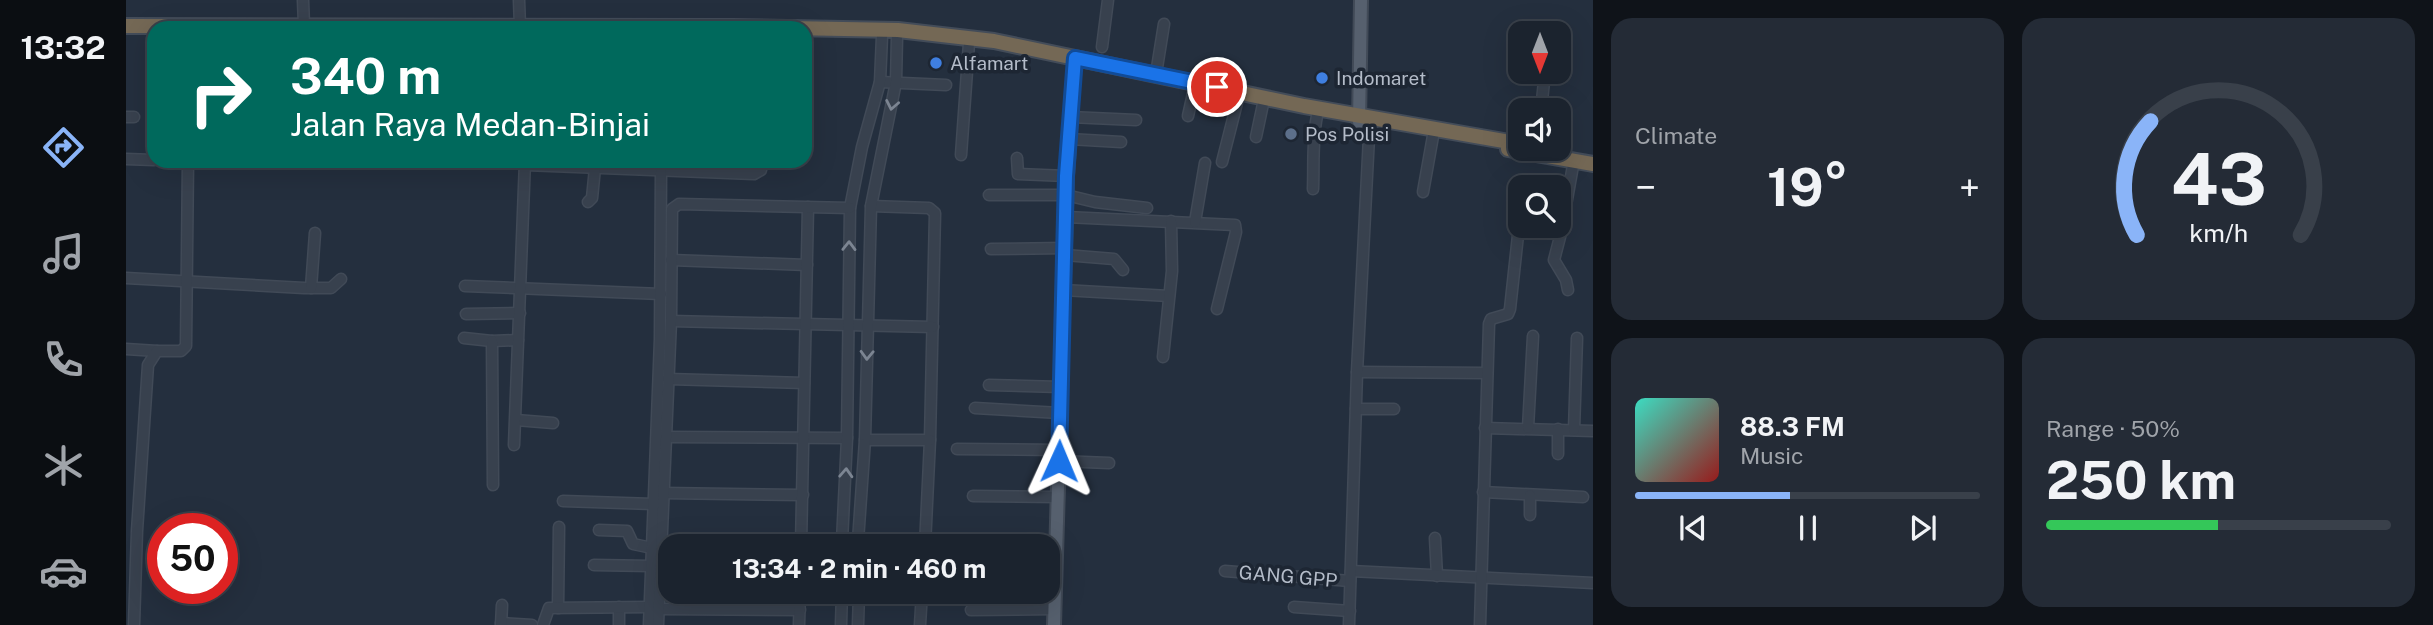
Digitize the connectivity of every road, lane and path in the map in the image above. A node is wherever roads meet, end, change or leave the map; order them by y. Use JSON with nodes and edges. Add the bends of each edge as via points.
{"nodes":[{"id":1,"x":303,"y":0,"type":"edge"},
{"id":2,"x":519,"y":0,"type":"edge"},
{"id":3,"x":1108,"y":0,"type":"edge"},
{"id":4,"x":1361,"y":0,"type":"edge"},
{"id":5,"x":304,"y":21,"type":"edge"},
{"id":6,"x":520,"y":21,"type":"edge"},
{"id":7,"x":1164,"y":24,"type":"dead end"},
{"id":8,"x":126,"y":26,"type":"edge"},
{"id":9,"x":147,"y":26,"type":"edge"},
{"id":10,"x":812,"y":29,"type":"edge"},
{"id":11,"x":126,"y":33,"type":"edge"},
{"id":12,"x":147,"y":33,"type":"edge"},
{"id":13,"x":812,"y":36,"type":"edge"},
{"id":14,"x":882,"y":36,"type":"junction"},
{"id":15,"x":897,"y":37,"type":"junction"},
{"id":16,"x":969,"y":43,"type":"junction"},
{"id":17,"x":1102,"y":47,"type":"dead end"},
{"id":18,"x":1074,"y":61,"type":"junction"},
{"id":19,"x":1156,"y":74,"type":"junction"},
{"id":20,"x":880,"y":82,"type":"junction"},
{"id":21,"x":897,"y":82,"type":"junction"},
{"id":22,"x":946,"y":85,"type":"dead end"},
{"id":23,"x":1194,"y":89,"type":"junction"},
{"id":24,"x":1238,"y":99,"type":"junction"},
{"id":25,"x":1263,"y":104,"type":"junction"},
{"id":26,"x":1188,"y":116,"type":"dead end"},
{"id":27,"x":1317,"y":116,"type":"junction"},
{"id":28,"x":1070,"y":117,"type":"junction"},
{"id":29,"x":1136,"y":120,"type":"dead end"},
{"id":30,"x":1364,"y":120,"type":"junction"},
{"id":31,"x":1433,"y":136,"type":"junction"},
{"id":32,"x":1256,"y":137,"type":"dead end"},
{"id":33,"x":1069,"y":139,"type":"junction"},
{"id":34,"x":1121,"y":142,"type":"dead end"},
{"id":35,"x":1508,"y":142,"type":"edge"},
{"id":36,"x":1571,"y":153,"type":"edge"},
{"id":37,"x":961,"y":155,"type":"dead end"},
{"id":38,"x":1593,"y":157,"type":"edge"},
{"id":39,"x":1017,"y":158,"type":"dead end"},
{"id":40,"x":126,"y":159,"type":"edge"},
{"id":41,"x":147,"y":160,"type":"edge"},
{"id":42,"x":1574,"y":160,"type":"junction"},
{"id":43,"x":1222,"y":162,"type":"dead end"},
{"id":44,"x":1205,"y":163,"type":"dead end"},
{"id":45,"x":1593,"y":164,"type":"edge"},
{"id":46,"x":188,"y":168,"type":"edge"},
{"id":47,"x":525,"y":168,"type":"edge"},
{"id":48,"x":595,"y":168,"type":"joint"},
{"id":49,"x":761,"y":168,"type":"edge"},
{"id":50,"x":661,"y":172,"type":"junction"},
{"id":51,"x":1066,"y":176,"type":"junction"},
{"id":52,"x":1571,"y":177,"type":"edge"},
{"id":53,"x":1313,"y":190,"type":"dead end"},
{"id":54,"x":1423,"y":192,"type":"dead end"},
{"id":55,"x":989,"y":195,"type":"dead end"},
{"id":56,"x":1066,"y":195,"type":"junction"},
{"id":57,"x":588,"y":202,"type":"dead end"},
{"id":58,"x":871,"y":206,"type":"junction"},
{"id":59,"x":808,"y":207,"type":"junction"},
{"id":60,"x":850,"y":208,"type":"junction"},
{"id":61,"x":1147,"y":208,"type":"dead end"},
{"id":62,"x":1066,"y":217,"type":"junction"},
{"id":63,"x":1171,"y":221,"type":"junction"},
{"id":64,"x":1195,"y":222,"type":"junction"},
{"id":65,"x":315,"y":233,"type":"dead end"},
{"id":66,"x":1518,"y":238,"type":"edge"},
{"id":67,"x":1560,"y":238,"type":"edge"},
{"id":68,"x":991,"y":249,"type":"dead end"},
{"id":69,"x":1065,"y":252,"type":"junction"},
{"id":70,"x":671,"y":260,"type":"junction"},
{"id":71,"x":807,"y":265,"type":"junction"},
{"id":72,"x":1123,"y":270,"type":"dead end"},
{"id":73,"x":126,"y":278,"type":"edge"},
{"id":74,"x":341,"y":279,"type":"dead end"},
{"id":75,"x":186,"y":282,"type":"junction"},
{"id":76,"x":465,"y":286,"type":"dead end"},
{"id":77,"x":311,"y":288,"type":"junction"},
{"id":78,"x":520,"y":288,"type":"junction"},
{"id":79,"x":1063,"y":290,"type":"junction"},
{"id":80,"x":1568,"y":290,"type":"dead end"},
{"id":81,"x":661,"y":294,"type":"junction"},
{"id":82,"x":1169,"y":296,"type":"junction"},
{"id":83,"x":1217,"y":309,"type":"dead end"},
{"id":84,"x":520,"y":313,"type":"junction"},
{"id":85,"x":466,"y":314,"type":"dead end"},
{"id":86,"x":671,"y":321,"type":"junction"},
{"id":87,"x":807,"y":323,"type":"junction"},
{"id":88,"x":848,"y":325,"type":"junction"},
{"id":89,"x":869,"y":326,"type":"junction"},
{"id":90,"x":933,"y":327,"type":"junction"},
{"id":91,"x":1533,"y":335,"type":"dead end"},
{"id":92,"x":464,"y":338,"type":"dead end"},
{"id":93,"x":1577,"y":338,"type":"dead end"},
{"id":94,"x":519,"y":340,"type":"junction"},
{"id":95,"x":492,"y":341,"type":"junction"},
{"id":96,"x":126,"y":349,"type":"edge"},
{"id":97,"x":157,"y":351,"type":"junction"},
{"id":98,"x":1163,"y":357,"type":"dead end"},
{"id":99,"x":1357,"y":372,"type":"junction"},
{"id":100,"x":1486,"y":373,"type":"junction"},
{"id":101,"x":668,"y":379,"type":"junction"},
{"id":102,"x":804,"y":383,"type":"junction"},
{"id":103,"x":989,"y":385,"type":"dead end"},
{"id":104,"x":1061,"y":387,"type":"junction"},
{"id":105,"x":975,"y":408,"type":"dead end"},
{"id":106,"x":1356,"y":409,"type":"junction"},
{"id":107,"x":1394,"y":409,"type":"dead end"},
{"id":108,"x":1060,"y":413,"type":"junction"},
{"id":109,"x":516,"y":420,"type":"junction"},
{"id":110,"x":552,"y":423,"type":"dead end"},
{"id":111,"x":1485,"y":428,"type":"junction"},
{"id":112,"x":1528,"y":428,"type":"junction"},
{"id":113,"x":1558,"y":429,"type":"junction"},
{"id":114,"x":1574,"y":430,"type":"junction"},
{"id":115,"x":1593,"y":431,"type":"edge"},
{"id":116,"x":666,"y":438,"type":"junction"},
{"id":117,"x":804,"y":438,"type":"junction"},
{"id":118,"x":847,"y":438,"type":"junction"},
{"id":119,"x":865,"y":440,"type":"junction"},
{"id":120,"x":930,"y":440,"type":"junction"},
{"id":121,"x":514,"y":445,"type":"dead end"},
{"id":122,"x":957,"y":449,"type":"dead end"},
{"id":123,"x":1558,"y":454,"type":"dead end"},
{"id":124,"x":1059,"y":455,"type":"junction"},
{"id":125,"x":1109,"y":463,"type":"dead end"},
{"id":126,"x":493,"y":485,"type":"dead end"},
{"id":127,"x":1483,"y":492,"type":"junction"},
{"id":128,"x":663,"y":494,"type":"junction"},
{"id":129,"x":803,"y":495,"type":"junction"},
{"id":130,"x":1530,"y":495,"type":"junction"},
{"id":131,"x":973,"y":496,"type":"dead end"},
{"id":132,"x":1058,"y":497,"type":"junction"},
{"id":133,"x":1583,"y":497,"type":"dead end"},
{"id":134,"x":563,"y":501,"type":"dead end"},
{"id":135,"x":653,"y":504,"type":"junction"},
{"id":136,"x":1530,"y":515,"type":"dead end"},
{"id":137,"x":559,"y":527,"type":"dead end"},
{"id":138,"x":599,"y":530,"type":"dead end"},
{"id":139,"x":658,"y":534,"type":"edge"},
{"id":140,"x":662,"y":534,"type":"edge"},
{"id":141,"x":801,"y":534,"type":"edge"},
{"id":142,"x":842,"y":534,"type":"edge"},
{"id":143,"x":860,"y":534,"type":"edge"},
{"id":144,"x":926,"y":534,"type":"edge"},
{"id":145,"x":1435,"y":538,"type":"dead end"},
{"id":146,"x":658,"y":548,"type":"edge"},
{"id":147,"x":658,"y":554,"type":"edge"},
{"id":148,"x":594,"y":565,"type":"dead end"},
{"id":149,"x":650,"y":566,"type":"junction"},
{"id":150,"x":1226,"y":571,"type":"dead end"},
{"id":151,"x":658,"y":574,"type":"edge"},
{"id":152,"x":1350,"y":576,"type":"junction"},
{"id":153,"x":1437,"y":576,"type":"junction"},
{"id":154,"x":1482,"y":577,"type":"junction"},
{"id":155,"x":1593,"y":583,"type":"edge"},
{"id":156,"x":800,"y":604,"type":"edge"},
{"id":157,"x":842,"y":604,"type":"edge"},
{"id":158,"x":859,"y":604,"type":"edge"},
{"id":159,"x":921,"y":604,"type":"edge"},
{"id":160,"x":502,"y":605,"type":"dead end"},
{"id":161,"x":619,"y":607,"type":"junction"},
{"id":162,"x":1294,"y":607,"type":"dead end"},
{"id":163,"x":558,"y":608,"type":"junction"},
{"id":164,"x":654,"y":608,"type":"junction"},
{"id":165,"x":1055,"y":609,"type":"junction"},
{"id":166,"x":800,"y":610,"type":"junction"},
{"id":167,"x":971,"y":610,"type":"dead end"},
{"id":168,"x":1350,"y":611,"type":"junction"},
{"id":169,"x":501,"y":624,"type":"edge"},
{"id":170,"x":134,"y":625,"type":"edge"},
{"id":171,"x":532,"y":625,"type":"edge"},
{"id":172,"x":543,"y":625,"type":"edge"},
{"id":173,"x":619,"y":625,"type":"edge"},
{"id":174,"x":649,"y":625,"type":"edge"},
{"id":175,"x":658,"y":625,"type":"edge"},
{"id":176,"x":799,"y":625,"type":"edge"},
{"id":177,"x":841,"y":625,"type":"edge"},
{"id":178,"x":858,"y":625,"type":"edge"},
{"id":179,"x":920,"y":625,"type":"edge"},
{"id":180,"x":1054,"y":625,"type":"edge"},
{"id":181,"x":1349,"y":625,"type":"edge"},
{"id":182,"x":1480,"y":625,"type":"edge"}],
"edges":[{"from":1,"to":5,"type":"street"},
{"from":2,"to":6,"type":"street"},
{"from":3,"to":17,"type":"street"},
{"from":4,"to":30,"type":"main road"},
{"from":7,"to":19,"type":"street"},
{"from":8,"to":9,"type":"highway"},
{"from":10,"to":18,"type":"highway","via":[[970,37]]},
{"from":11,"to":12,"type":"highway"},
{"from":13,"to":14,"type":"highway"},
{"from":14,"to":15,"type":"highway"},
{"from":14,"to":20,"type":"street"},
{"from":15,"to":16,"type":"highway"},
{"from":15,"to":21,"type":"street"},
{"from":16,"to":18,"type":"highway"},
{"from":16,"to":37,"type":"street"},
{"from":18,"to":19,"type":"highway"},
{"from":18,"to":23,"type":"highway"},
{"from":18,"to":28,"type":"main road"},
{"from":19,"to":30,"type":"highway"},
{"from":20,"to":21,"type":"street"},
{"from":20,"to":60,"type":"street"},
{"from":21,"to":22,"type":"street"},
{"from":21,"to":58,"type":"street","one_way":true},
{"from":23,"to":24,"type":"highway"},
{"from":23,"to":26,"type":"street"},
{"from":24,"to":25,"type":"highway"},
{"from":24,"to":43,"type":"street"},
{"from":25,"to":27,"type":"highway"},
{"from":25,"to":32,"type":"street"},
{"from":27,"to":30,"type":"highway"},
{"from":27,"to":53,"type":"street","via":[[1312,137]]},
{"from":28,"to":29,"type":"street"},
{"from":28,"to":33,"type":"main road"},
{"from":30,"to":31,"type":"highway"},
{"from":30,"to":35,"type":"highway"},
{"from":30,"to":99,"type":"street"},
{"from":31,"to":42,"type":"highway"},
{"from":31,"to":54,"type":"street"},
{"from":33,"to":34,"type":"street"},
{"from":33,"to":51,"type":"main road"},
{"from":36,"to":38,"type":"highway"},
{"from":39,"to":51,"type":"street","via":[[1018,174]]},
{"from":40,"to":41,"type":"street"},
{"from":42,"to":45,"type":"highway"},
{"from":42,"to":52,"type":"street"},
{"from":44,"to":64,"type":"street"},
{"from":46,"to":75,"type":"street"},
{"from":47,"to":78,"type":"street"},
{"from":48,"to":50,"type":"street"},
{"from":48,"to":57,"type":"street"},
{"from":49,"to":50,"type":"street","via":[[754,174]]},
{"from":50,"to":81,"type":"street"},
{"from":51,"to":56,"type":"main road"},
{"from":55,"to":56,"type":"street"},
{"from":56,"to":61,"type":"street"},
{"from":56,"to":62,"type":"main road"},
{"from":58,"to":89,"type":"street"},
{"from":58,"to":90,"type":"street","via":[[935,211]]},
{"from":59,"to":60,"type":"street"},
{"from":59,"to":70,"type":"street","via":[[677,205],[672,211]]},
{"from":59,"to":71,"type":"street"},
{"from":88,"to":60,"type":"street","one_way":true},
{"from":62,"to":63,"type":"street"},
{"from":62,"to":69,"type":"main road"},
{"from":63,"to":64,"type":"street"},
{"from":63,"to":82,"type":"street"},
{"from":64,"to":83,"type":"street","via":[[1237,226]]},
{"from":65,"to":77,"type":"street"},
{"from":66,"to":100,"type":"street","via":[[1511,306],[1508,314],[1489,322]]},
{"from":67,"to":80,"type":"street","via":[[1554,260]]},
{"from":68,"to":69,"type":"street"},
{"from":69,"to":72,"type":"street","via":[[1114,260]]},
{"from":69,"to":79,"type":"main road"},
{"from":70,"to":71,"type":"street"},
{"from":70,"to":86,"type":"street"},
{"from":71,"to":87,"type":"street"},
{"from":73,"to":75,"type":"street"},
{"from":74,"to":77,"type":"street","via":[[331,288]]},
{"from":75,"to":77,"type":"street"},
{"from":75,"to":97,"type":"street","via":[[186,346],[181,351]]},
{"from":76,"to":78,"type":"street"},
{"from":78,"to":81,"type":"street"},
{"from":78,"to":84,"type":"street"},
{"from":79,"to":82,"type":"street"},
{"from":79,"to":104,"type":"main road"},
{"from":81,"to":135,"type":"street"},
{"from":82,"to":98,"type":"street"},
{"from":84,"to":85,"type":"street"},
{"from":84,"to":94,"type":"street"},
{"from":86,"to":87,"type":"street"},
{"from":86,"to":101,"type":"street"},
{"from":87,"to":88,"type":"street"},
{"from":87,"to":102,"type":"street"},
{"from":88,"to":89,"type":"street"},
{"from":88,"to":118,"type":"street"},
{"from":89,"to":90,"type":"street"},
{"from":89,"to":119,"type":"street","one_way":true},
{"from":90,"to":120,"type":"street"},
{"from":91,"to":112,"type":"street"},
{"from":92,"to":95,"type":"street"},
{"from":93,"to":114,"type":"street"},
{"from":94,"to":95,"type":"street"},
{"from":94,"to":109,"type":"street"},
{"from":95,"to":126,"type":"street"},
{"from":96,"to":97,"type":"street"},
{"from":97,"to":170,"type":"street","via":[[148,365]]},
{"from":99,"to":100,"type":"street"},
{"from":99,"to":106,"type":"street"},
{"from":100,"to":111,"type":"street"},
{"from":101,"to":102,"type":"street"},
{"from":101,"to":116,"type":"street"},
{"from":102,"to":117,"type":"street"},
{"from":103,"to":104,"type":"street"},
{"from":104,"to":108,"type":"main road"},
{"from":105,"to":108,"type":"street"},
{"from":106,"to":107,"type":"street"},
{"from":106,"to":152,"type":"street"},
{"from":108,"to":124,"type":"main road"},
{"from":109,"to":110,"type":"street"},
{"from":109,"to":121,"type":"street"},
{"from":111,"to":112,"type":"street"},
{"from":111,"to":127,"type":"street"},
{"from":112,"to":113,"type":"street"},
{"from":113,"to":114,"type":"street"},
{"from":113,"to":123,"type":"street"},
{"from":114,"to":115,"type":"street"},
{"from":116,"to":117,"type":"street"},
{"from":116,"to":128,"type":"street"},
{"from":117,"to":118,"type":"street"},
{"from":117,"to":129,"type":"street"},
{"from":142,"to":118,"type":"street","one_way":true},
{"from":119,"to":120,"type":"street"},
{"from":119,"to":143,"type":"street"},
{"from":120,"to":144,"type":"street"},
{"from":122,"to":124,"type":"street"},
{"from":124,"to":125,"type":"street"},
{"from":124,"to":132,"type":"main road"},
{"from":127,"to":130,"type":"street"},
{"from":127,"to":154,"type":"street"},
{"from":128,"to":129,"type":"street"},
{"from":128,"to":140,"type":"street"},
{"from":129,"to":141,"type":"street"},
{"from":130,"to":133,"type":"street"},
{"from":130,"to":136,"type":"street"},
{"from":131,"to":132,"type":"street"},
{"from":132,"to":165,"type":"main road"},
{"from":134,"to":135,"type":"street"},
{"from":135,"to":139,"type":"street"},
{"from":137,"to":163,"type":"street"},
{"from":138,"to":146,"type":"street","via":[[627,531],[633,544]]},
{"from":145,"to":153,"type":"street"},
{"from":147,"to":149,"type":"street"},
{"from":148,"to":149,"type":"street"},
{"from":149,"to":164,"type":"street"},
{"from":150,"to":152,"type":"street","name":"GANG GPP"},
{"from":151,"to":164,"type":"street"},
{"from":152,"to":153,"type":"street","name":"GANG GPP"},
{"from":152,"to":168,"type":"street"},
{"from":153,"to":154,"type":"street","name":"GANG GPP"},
{"from":154,"to":155,"type":"street","name":"GANG GPP"},
{"from":154,"to":182,"type":"street"},
{"from":156,"to":166,"type":"street"},
{"from":157,"to":177,"type":"street"},
{"from":158,"to":178,"type":"street"},
{"from":159,"to":179,"type":"street"},
{"from":160,"to":169,"type":"street"},
{"from":161,"to":163,"type":"street"},
{"from":161,"to":164,"type":"street"},
{"from":161,"to":173,"type":"street"},
{"from":162,"to":168,"type":"street"},
{"from":163,"to":172,"type":"street","via":[[548,609]]},
{"from":164,"to":166,"type":"street"},
{"from":164,"to":174,"type":"street"},
{"from":164,"to":175,"type":"street"},
{"from":165,"to":167,"type":"street"},
{"from":165,"to":180,"type":"main road"},
{"from":166,"to":176,"type":"street"},
{"from":168,"to":181,"type":"street"},
{"from":169,"to":171,"type":"street"}]}
